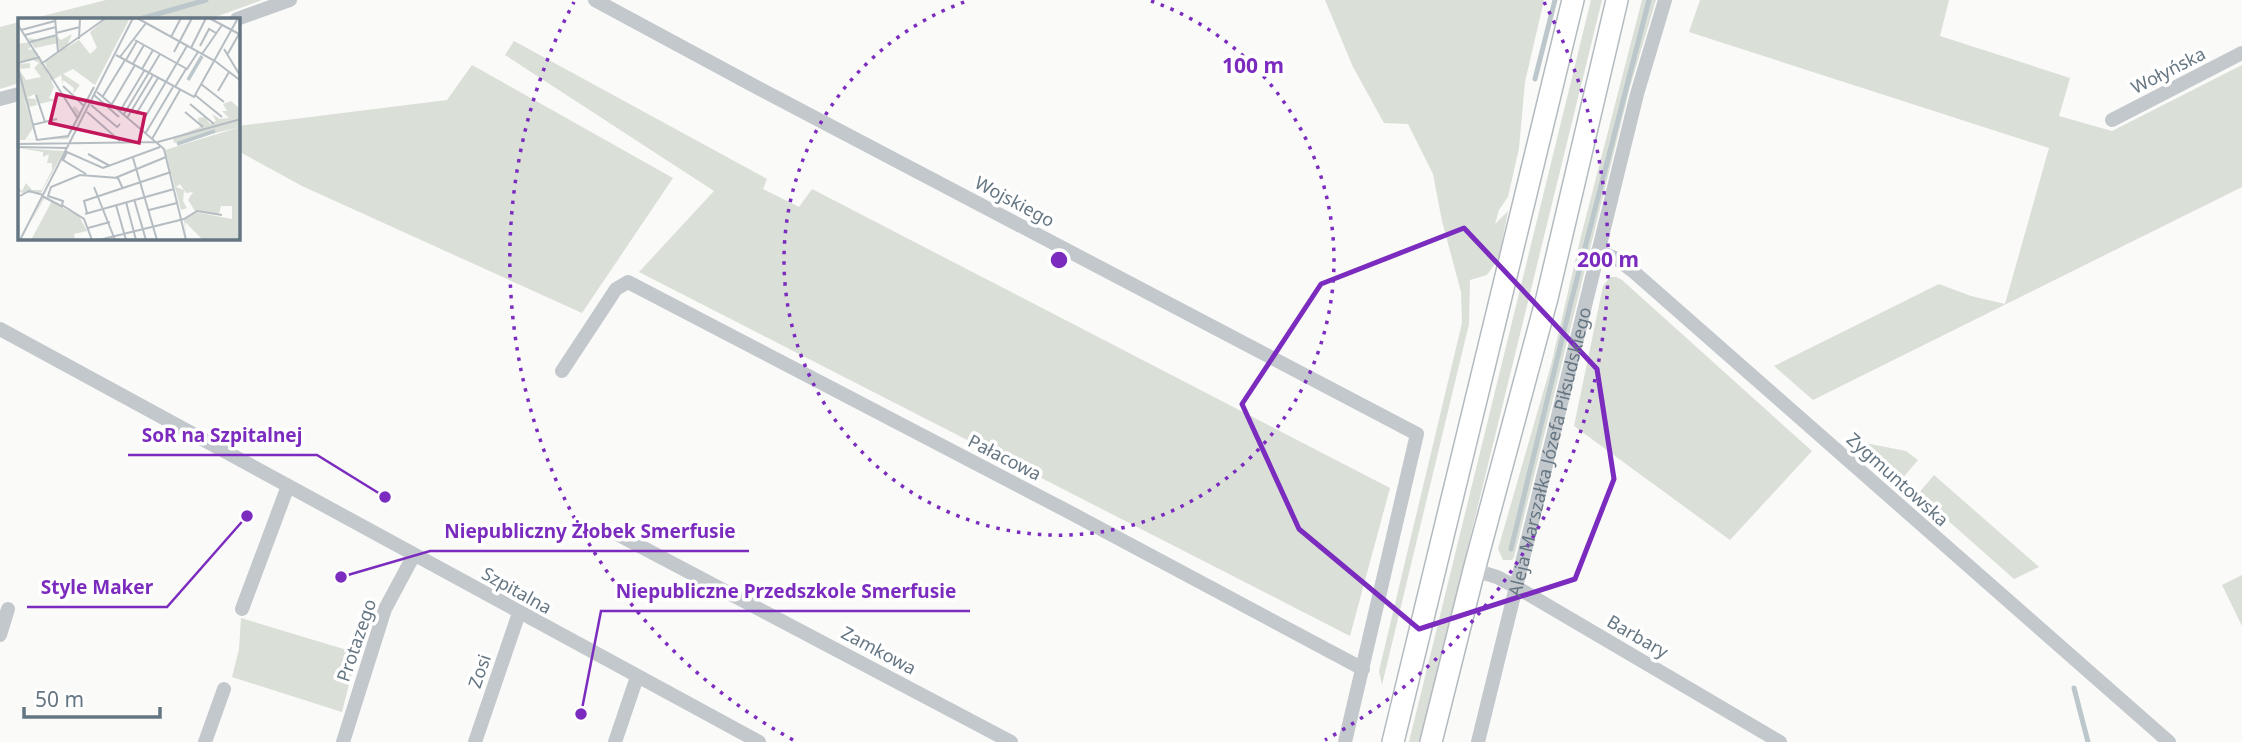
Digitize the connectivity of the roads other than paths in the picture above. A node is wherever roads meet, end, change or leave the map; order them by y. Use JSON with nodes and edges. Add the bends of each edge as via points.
{"nodes":[{"id":1,"x":290,"y":0,"type":"edge"},
{"id":2,"x":595,"y":0,"type":"edge"},
{"id":3,"x":1573,"y":0,"type":"edge"},
{"id":4,"x":1617,"y":0,"type":"edge"},
{"id":5,"x":1665,"y":0,"type":"edge"},
{"id":6,"x":240,"y":18,"type":"edge"},
{"id":7,"x":2242,"y":54,"type":"edge"},
{"id":8,"x":18,"y":94,"type":"edge"},
{"id":9,"x":0,"y":99,"type":"edge"},
{"id":10,"x":2112,"y":120,"type":"dead end"},
{"id":11,"x":1598,"y":251,"type":"junction"},
{"id":12,"x":0,"y":329,"type":"edge"},
{"id":13,"x":562,"y":371,"type":"dead end"},
{"id":14,"x":288,"y":486,"type":"junction"},
{"id":15,"x":617,"y":534,"type":"dead end"},
{"id":16,"x":414,"y":555,"type":"junction"},
{"id":17,"x":1474,"y":570,"type":"junction"},
{"id":18,"x":1516,"y":587,"type":"junction"},
{"id":19,"x":8,"y":609,"type":"dead end"},
{"id":20,"x":242,"y":609,"type":"dead end"},
{"id":21,"x":519,"y":613,"type":"junction"},
{"id":22,"x":0,"y":635,"type":"edge"},
{"id":23,"x":1363,"y":669,"type":"junction"},
{"id":24,"x":637,"y":677,"type":"junction"},
{"id":25,"x":224,"y":689,"type":"dead end"},
{"id":26,"x":205,"y":742,"type":"edge"},
{"id":27,"x":343,"y":742,"type":"edge"},
{"id":28,"x":475,"y":742,"type":"edge"},
{"id":29,"x":615,"y":742,"type":"edge"},
{"id":30,"x":759,"y":742,"type":"edge"},
{"id":31,"x":1011,"y":742,"type":"edge"},
{"id":32,"x":1345,"y":742,"type":"edge"},
{"id":33,"x":1393,"y":742,"type":"edge"},
{"id":34,"x":1431,"y":742,"type":"edge"},
{"id":35,"x":1478,"y":742,"type":"edge"},
{"id":36,"x":1780,"y":742,"type":"edge"},
{"id":37,"x":2169,"y":742,"type":"edge"}],
"edges":[{"from":1,"to":6,"type":"street"},
{"from":2,"to":23,"type":"street","name":"Wojskiego","via":[[1417,435]]},
{"from":3,"to":33,"type":"main road"},
{"from":4,"to":17,"type":"main road","via":[[1547,298]]},
{"from":5,"to":11,"type":"street","name":"Aleja Marszałka Józefa Piłsudskiego"},
{"from":7,"to":10,"type":"street","name":"Wołyńska"},
{"from":8,"to":9,"type":"street"},
{"from":11,"to":18,"type":"street","name":"Aleja Marszałka Józefa Piłsudskiego"},
{"from":11,"to":37,"type":"street","name":"Zygmuntowska","via":[[1638,276]]},
{"from":12,"to":14,"type":"street","name":"Szpitalna"},
{"from":13,"to":23,"type":"street","name":"Pałacowa","via":[[616,289],[628,282]]},
{"from":14,"to":16,"type":"street","name":"Szpitalna"},
{"from":14,"to":20,"type":"street"},
{"from":15,"to":31,"type":"street","name":"Zamkowa"},
{"from":16,"to":21,"type":"street","name":"Szpitalna"},
{"from":16,"to":27,"type":"street","name":"Protazego","via":[[385,609]]},
{"from":17,"to":18,"type":"street","name":"Barbary"},
{"from":17,"to":34,"type":"main road"},
{"from":18,"to":35,"type":"street","name":"Aleja Marszałka Józefa Piłsudskiego"},
{"from":18,"to":36,"type":"street","name":"Barbary"},
{"from":19,"to":22,"type":"street"},
{"from":21,"to":24,"type":"street","name":"Szpitalna"},
{"from":21,"to":28,"type":"street","name":"Zosi"},
{"from":23,"to":32,"type":"street"},
{"from":24,"to":29,"type":"street"},
{"from":24,"to":30,"type":"street","name":"Szpitalna"},
{"from":25,"to":26,"type":"street"}]}
